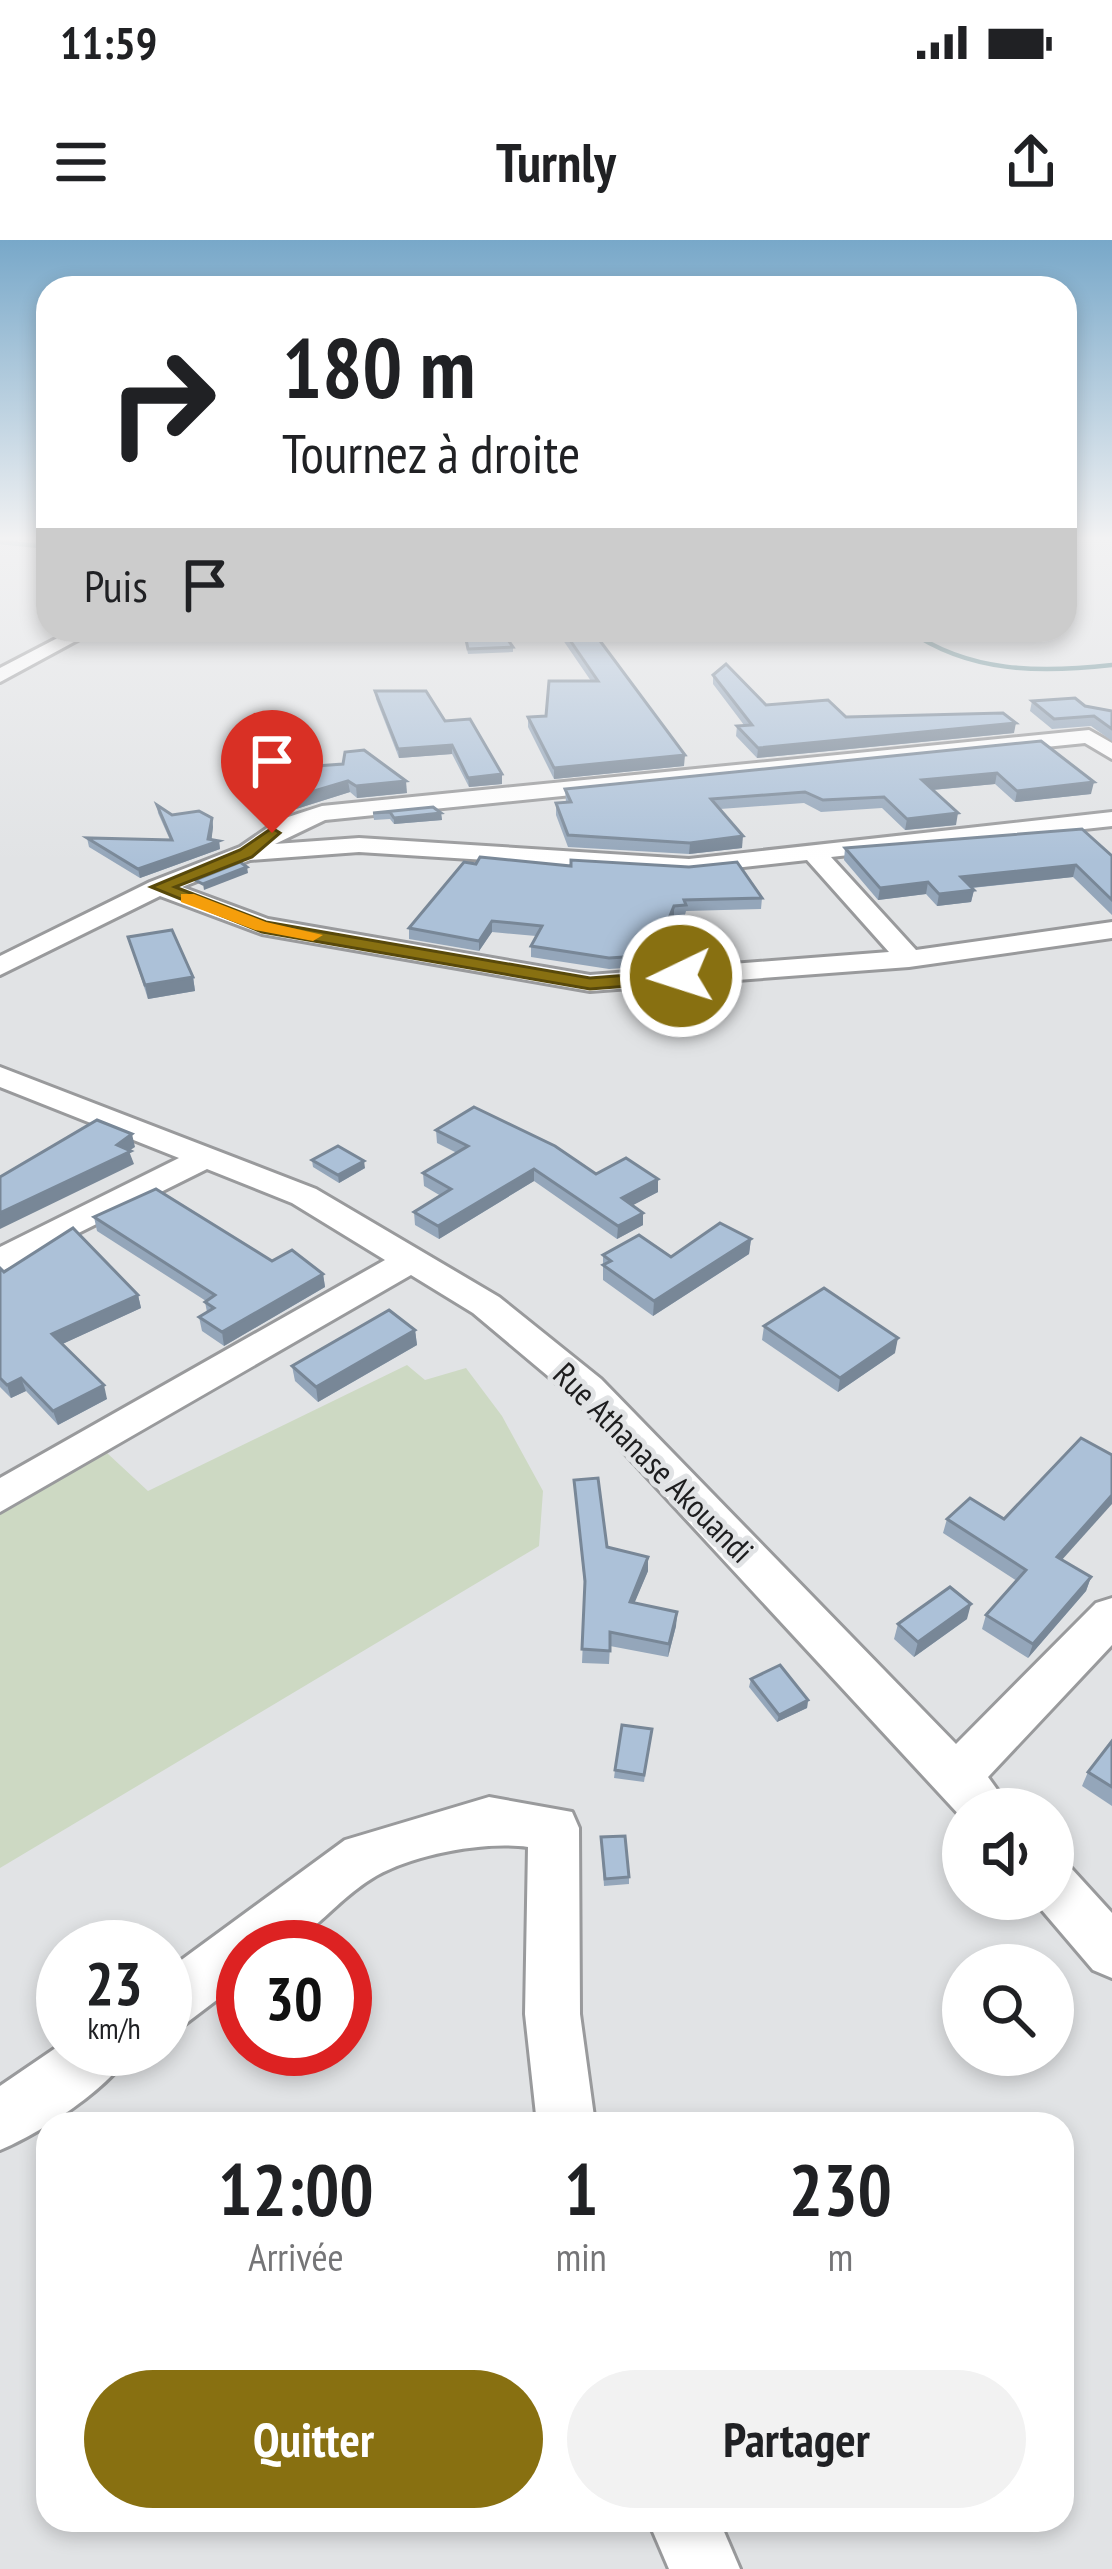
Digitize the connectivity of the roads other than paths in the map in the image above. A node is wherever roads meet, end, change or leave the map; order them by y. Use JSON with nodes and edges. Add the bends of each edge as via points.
{"nodes":[{"id":1,"x":57,"y":645,"type":"edge"},
{"id":2,"x":3,"y":672,"type":"edge"},
{"id":3,"x":1112,"y":752,"type":"edge"},
{"id":4,"x":1112,"y":819,"type":"edge"},
{"id":5,"x":246,"y":853,"type":"junction"},
{"id":6,"x":814,"y":853,"type":"junction"},
{"id":7,"x":159,"y":887,"type":"junction"},
{"id":8,"x":1112,"y":931,"type":"edge"},
{"id":9,"x":909,"y":959,"type":"junction"},
{"id":10,"x":0,"y":967,"type":"edge"},
{"id":11,"x":0,"y":1076,"type":"edge"},
{"id":12,"x":206,"y":1156,"type":"junction"},
{"id":13,"x":413,"y":1258,"type":"junction"},
{"id":14,"x":0,"y":1262,"type":"edge"},
{"id":15,"x":0,"y":1497,"type":"edge"},
{"id":16,"x":1112,"y":1616,"type":"edge"},
{"id":17,"x":967,"y":1788,"type":"edge"},
{"id":18,"x":976,"y":1788,"type":"edge"},
{"id":19,"x":1074,"y":1909,"type":"edge"},
{"id":20,"x":279,"y":1920,"type":"edge"},
{"id":21,"x":1112,"y":1952,"type":"edge"},
{"id":22,"x":216,"y":1967,"type":"edge"},
{"id":23,"x":192,"y":1986,"type":"edge"},
{"id":24,"x":64,"y":2076,"type":"edge"},
{"id":25,"x":564,"y":2112,"type":"edge"},
{"id":26,"x":0,"y":2121,"type":"edge"},
{"id":27,"x":688,"y":2532,"type":"edge"},
{"id":28,"x":705,"y":2569,"type":"edge"}],
"edges":[{"from":1,"to":2,"type":"street"},
{"from":3,"to":5,"type":"street","via":[[1089,736],[322,813]]},
{"from":4,"to":6,"type":"street"},
{"from":5,"to":6,"type":"street","via":[[359,845],[689,866]]},
{"from":5,"to":7,"type":"street"},
{"from":6,"to":9,"type":"street"},
{"from":7,"to":9,"type":"street","via":[[262,926],[590,983]]},
{"from":7,"to":10,"type":"street"},
{"from":8,"to":9,"type":"street"},
{"from":11,"to":12,"type":"street","name":"Rue Athanase Akouandi"},
{"from":12,"to":13,"type":"street","name":"Rue Athanase Akouandi","via":[[304,1196]]},
{"from":12,"to":14,"type":"street"},
{"from":13,"to":15,"type":"street"},
{"from":13,"to":17,"type":"street","name":"Rue Athanase Akouandi","via":[[486,1305],[587,1388]]},
{"from":16,"to":18,"type":"street"},
{"from":19,"to":21,"type":"street"},
{"from":20,"to":25,"type":"street","via":[[363,1856],[490,1819],[554,1828],[551,1966]]},
{"from":22,"to":23,"type":"street"},
{"from":24,"to":26,"type":"street"},
{"from":27,"to":28,"type":"street"}]}
